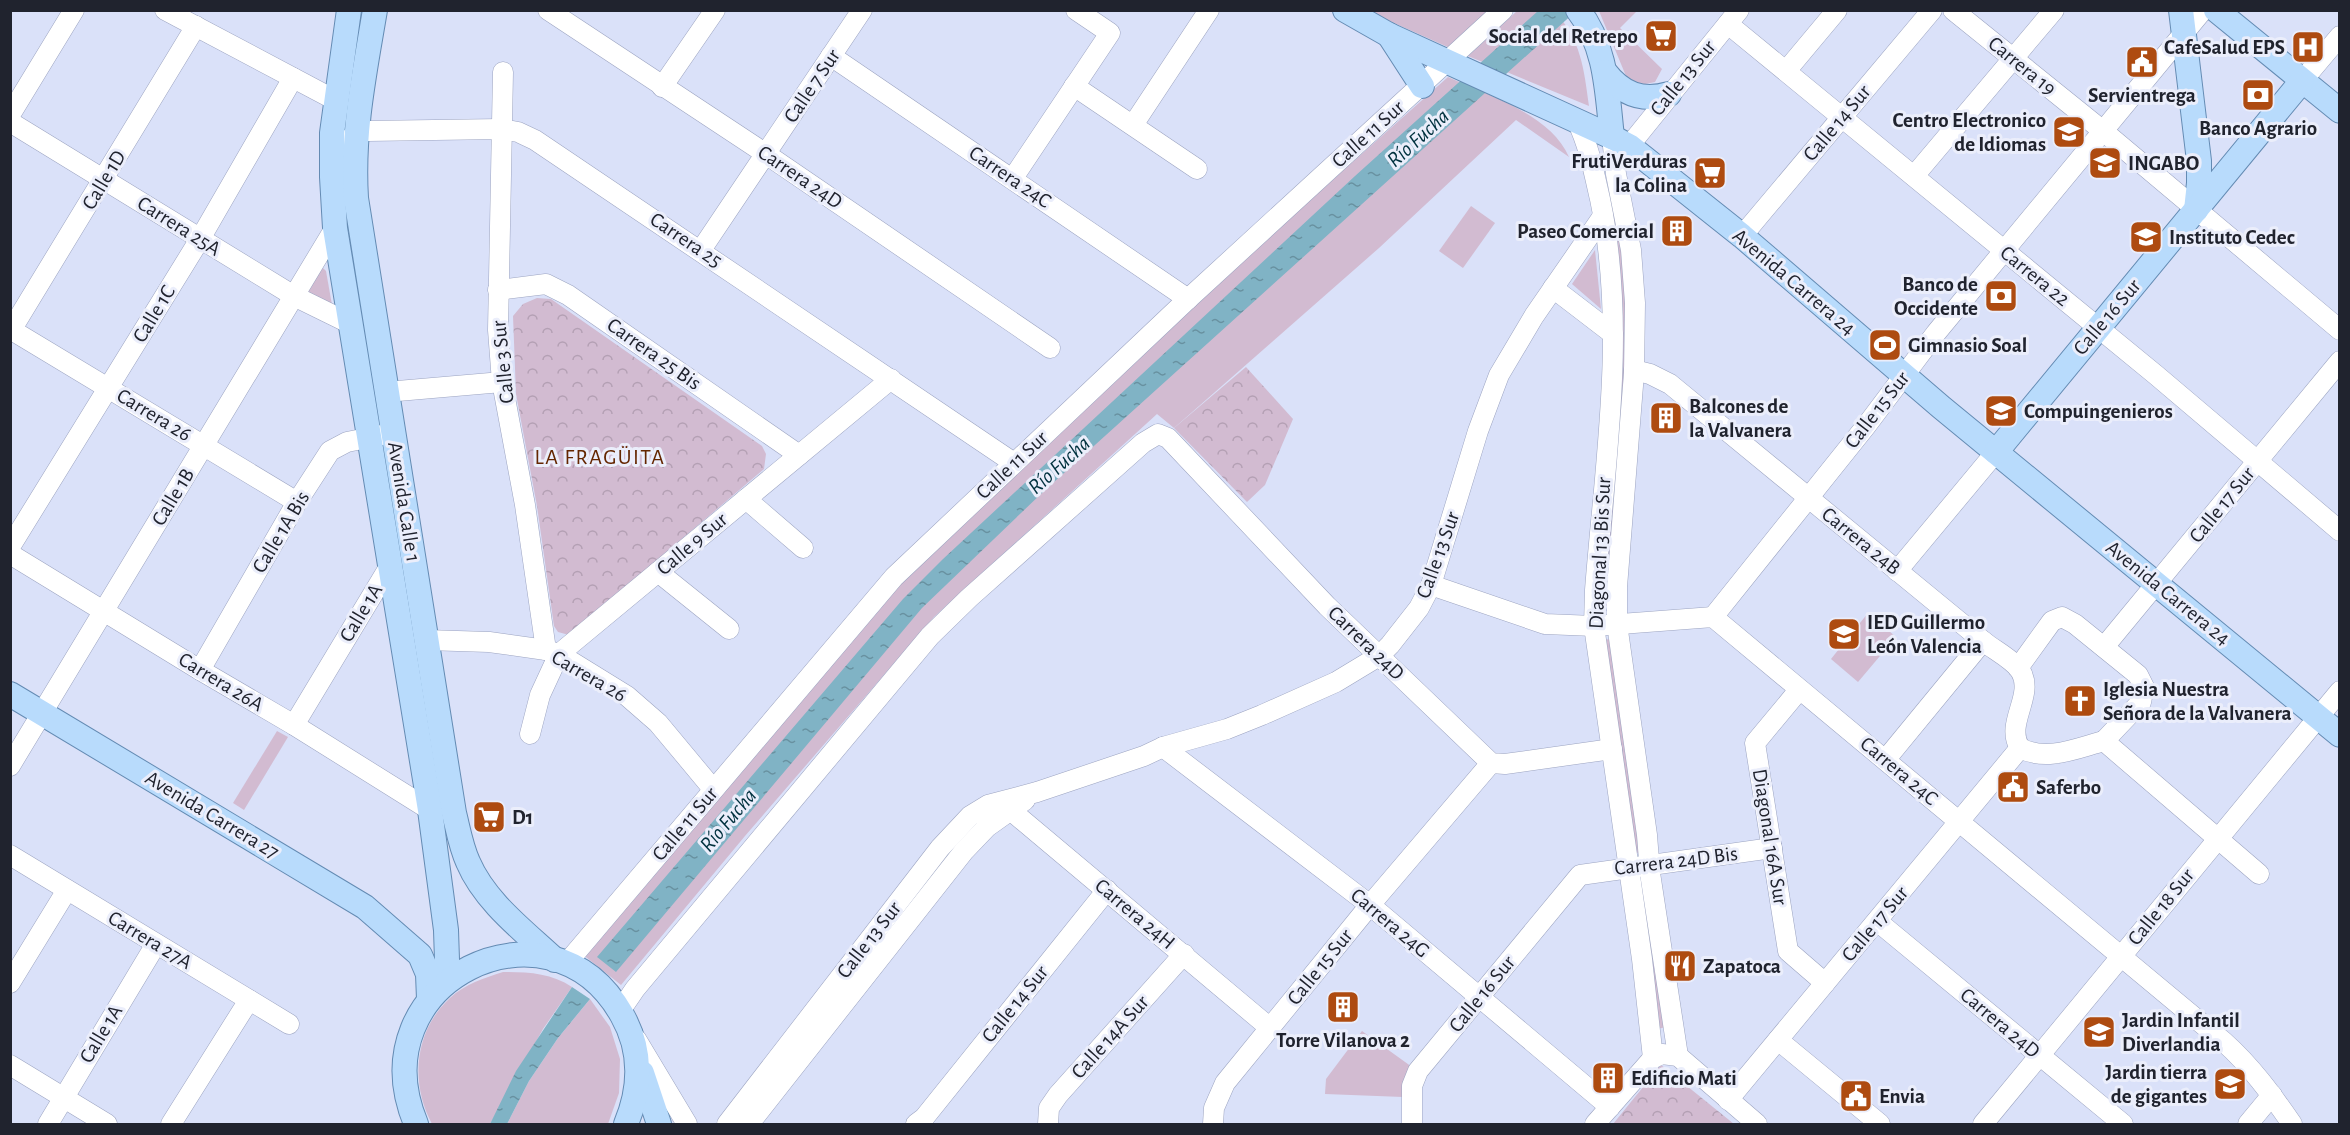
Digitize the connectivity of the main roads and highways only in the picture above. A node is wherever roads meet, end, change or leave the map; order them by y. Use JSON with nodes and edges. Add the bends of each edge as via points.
{"nodes":[{"id":1,"x":349,"y":10,"type":"edge"},
{"id":2,"x":375,"y":10,"type":"edge"},
{"id":3,"x":1345,"y":10,"type":"edge"},
{"id":4,"x":1371,"y":10,"type":"edge"},
{"id":5,"x":2216,"y":10,"type":"edge"},
{"id":6,"x":1579,"y":12,"type":"edge"},
{"id":7,"x":2182,"y":22,"type":"edge"},
{"id":8,"x":1389,"y":35,"type":"junction"},
{"id":9,"x":1605,"y":72,"type":"junction"},
{"id":10,"x":2302,"y":81,"type":"junction"},
{"id":11,"x":1422,"y":86,"type":"road end"},
{"id":12,"x":1669,"y":94,"type":"road end"},
{"id":13,"x":2340,"y":111,"type":"edge"},
{"id":14,"x":1620,"y":142,"type":"junction"},
{"id":15,"x":2196,"y":210,"type":"junction"},
{"id":16,"x":381,"y":435,"type":"junction"},
{"id":17,"x":1996,"y":452,"type":"junction"},
{"id":18,"x":10,"y":694,"type":"edge"},
{"id":19,"x":10,"y":711,"type":"edge"},
{"id":20,"x":38,"y":719,"type":"junction"},
{"id":21,"x":2340,"y":735,"type":"edge"},
{"id":22,"x":561,"y":962,"type":"junction"},
{"id":23,"x":437,"y":991,"type":"junction"},
{"id":24,"x":637,"y":1052,"type":"junction"},
{"id":25,"x":416,"y":1125,"type":"edge"},
{"id":26,"x":626,"y":1125,"type":"edge"},
{"id":27,"x":659,"y":1125,"type":"edge"}],
"edges":[{"from":1,"to":16,"type":"main road","name":"Avenida Calle 1","via":[[331,157],[335,228],[351,324]]},
{"from":2,"to":16,"type":"main road","name":"Avenida Calle 1","via":[[358,103],[354,174],[386,392]]},
{"from":3,"to":8,"type":"main road","name":"Avenida Carrera 24"},
{"from":4,"to":8,"type":"main road"},
{"from":5,"to":10,"type":"main road"},
{"from":6,"to":9,"type":"main road","via":[[1596,41]]},
{"from":7,"to":15,"type":"main road","via":[[2199,161]]},
{"from":8,"to":11,"type":"main road"},
{"from":8,"to":14,"type":"main road","name":"Avenida Carrera 24"},
{"from":9,"to":12,"type":"main road","via":[[1625,92],[1638,97]]},
{"from":9,"to":14,"type":"main road"},
{"from":10,"to":13,"type":"main road"},
{"from":10,"to":15,"type":"main road","name":"Calle 16 Sur"},
{"from":14,"to":17,"type":"main road","name":"Avenida Carrera 24","via":[[1742,237]]},
{"from":15,"to":17,"type":"main road","name":"Calle 16 Sur"},
{"from":16,"to":22,"type":"main road","name":"Avenida Calle 1","via":[[426,640],[454,813],[467,861],[490,897]]},
{"from":16,"to":23,"type":"main road","name":"Avenida Calle 1","via":[[391,564],[446,930],[447,960]]},
{"from":17,"to":21,"type":"main road","name":"Avenida Carrera 24"},
{"from":18,"to":20,"type":"main road","name":"Avenida Carrera 27"},
{"from":19,"to":20,"type":"main road","name":"Avenida Carrera 27"},
{"from":20,"to":23,"type":"main road","name":"Avenida Carrera 27","via":[[359,919],[408,943],[420,954]]},
{"from":22,"to":23,"type":"main road","via":[[527,955],[499,957],[472,966]]},
{"from":22,"to":24,"type":"main road","via":[[589,976],[604,989],[624,1018]]},
{"from":23,"to":25,"type":"main road","via":[[411,1032],[406,1051],[404,1078]]},
{"from":24,"to":26,"type":"main road","via":[[634,1106]]},
{"from":24,"to":27,"type":"main road"}]}
